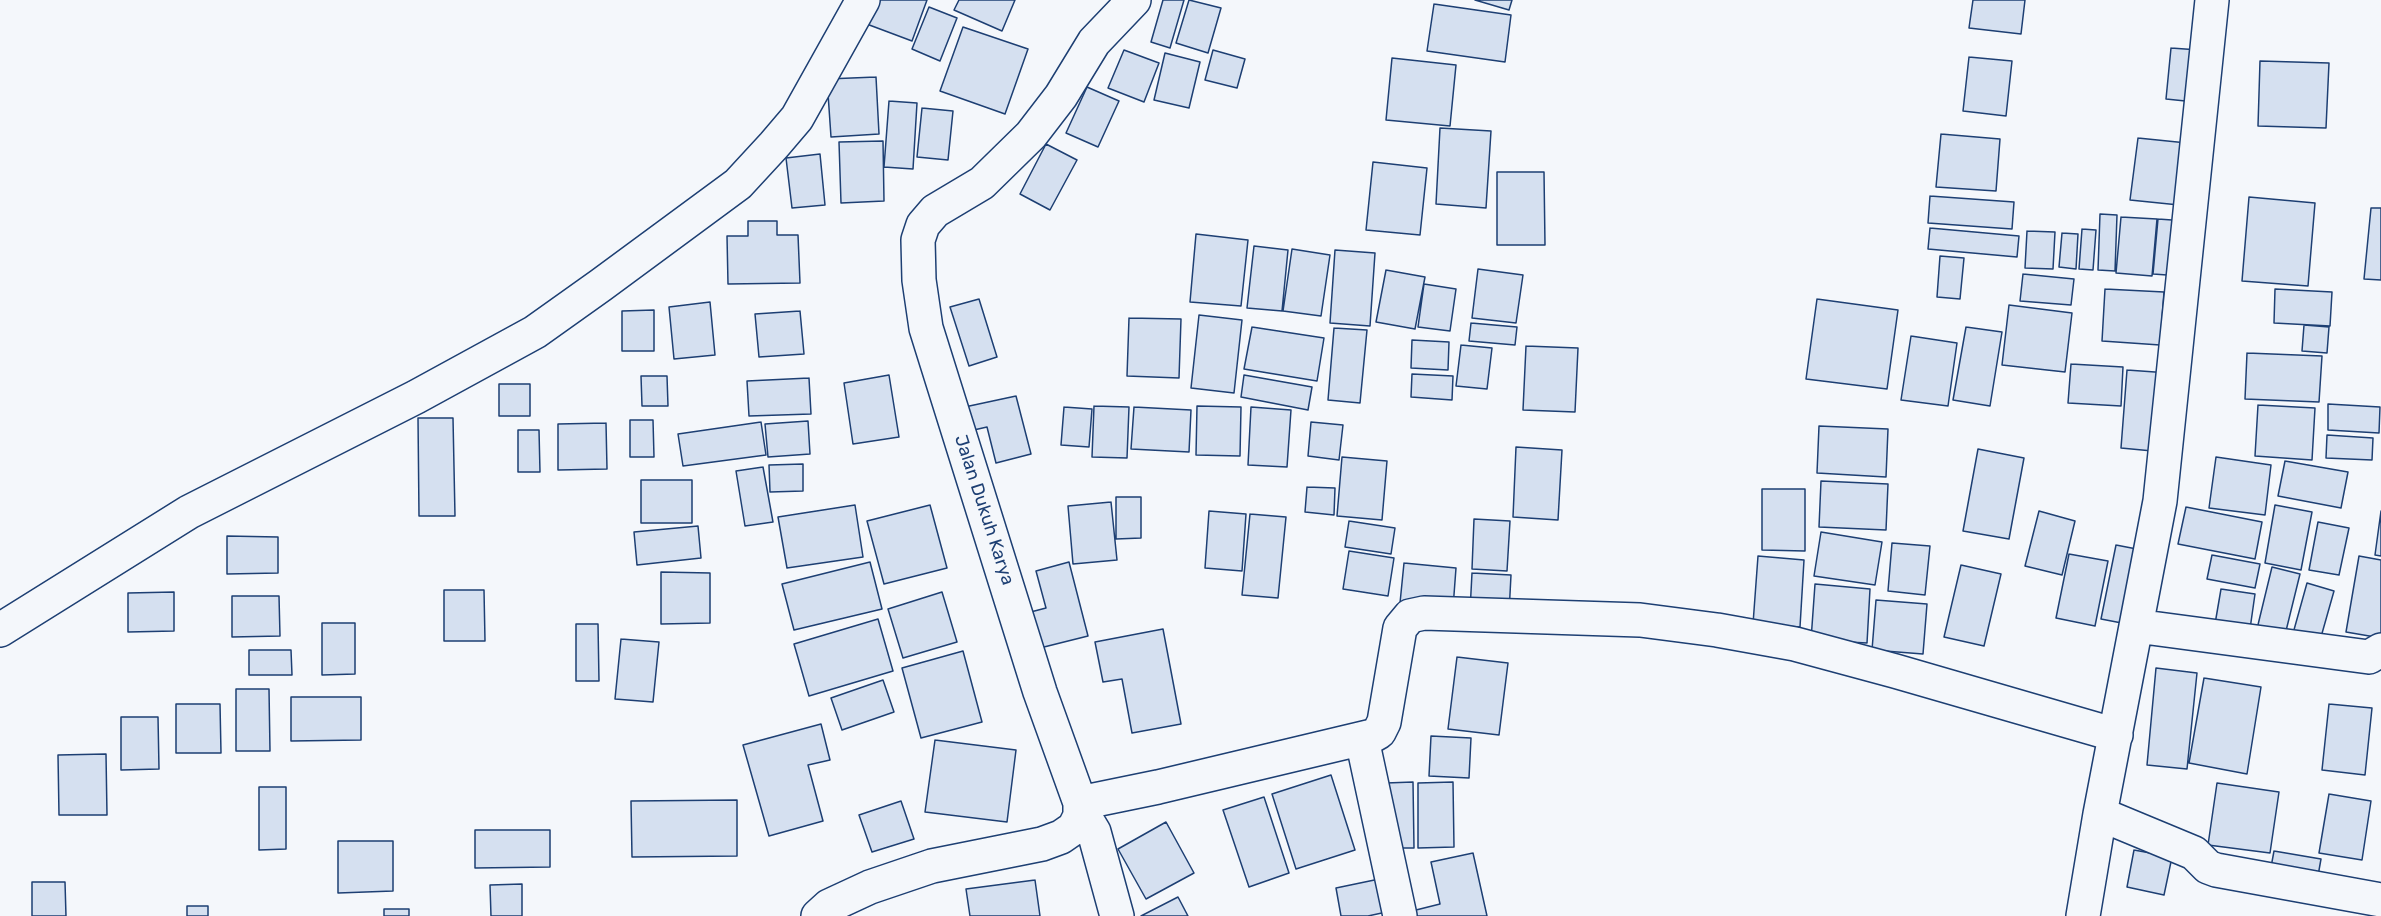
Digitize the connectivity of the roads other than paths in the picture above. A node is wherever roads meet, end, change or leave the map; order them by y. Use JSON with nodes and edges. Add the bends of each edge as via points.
{"nodes":[{"id":1,"x":862,"y":0,"type":"edge"},
{"id":2,"x":1134,"y":0,"type":"edge"},
{"id":3,"x":2212,"y":0,"type":"edge"},
{"id":4,"x":2136,"y":626,"type":"junction"},
{"id":5,"x":0,"y":630,"type":"edge"},
{"id":6,"x":2381,"y":650,"type":"edge"},
{"id":7,"x":2116,"y":735,"type":"junction"},
{"id":8,"x":1362,"y":739,"type":"junction"},
{"id":9,"x":1080,"y":809,"type":"junction"},
{"id":10,"x":2100,"y":814,"type":"junction"},
{"id":11,"x":2381,"y":900,"type":"edge"},
{"id":12,"x":818,"y":916,"type":"edge"},
{"id":13,"x":1117,"y":916,"type":"edge"},
{"id":14,"x":1400,"y":916,"type":"edge"},
{"id":15,"x":2083,"y":916,"type":"edge"}],
"edges":[{"from":1,"to":5,"type":"street","via":[[797,118],[760,161],[738,184],[601,285],[535,332],[189,512]]},
{"from":2,"to":9,"type":"street","name":"Jalan Dukuh Karya","via":[[1094,42],[1061,96],[1030,135],[982,183],[935,211],[923,225],[918,240],[926,328]]},
{"from":3,"to":4,"type":"street","via":[[2160,501]]},
{"from":4,"to":6,"type":"street","via":[[2369,657]]},
{"from":4,"to":7,"type":"street"},
{"from":7,"to":8,"type":"street","via":[[1895,670],[1795,644],[1717,630],[1640,620],[1424,613],[1410,616],[1400,628],[1384,722],[1379,732]]},
{"from":7,"to":10,"type":"street"},
{"from":8,"to":9,"type":"street"},
{"from":8,"to":14,"type":"street"},
{"from":9,"to":12,"type":"street","via":[[1074,828],[1061,837],[932,866],[870,887],[829,906]]},
{"from":9,"to":13,"type":"street","name":"Jalan Dukuh Karya","via":[[1094,832]]},
{"from":10,"to":11,"type":"street","via":[[2194,853],[2216,870]]},
{"from":10,"to":15,"type":"street"}]}
